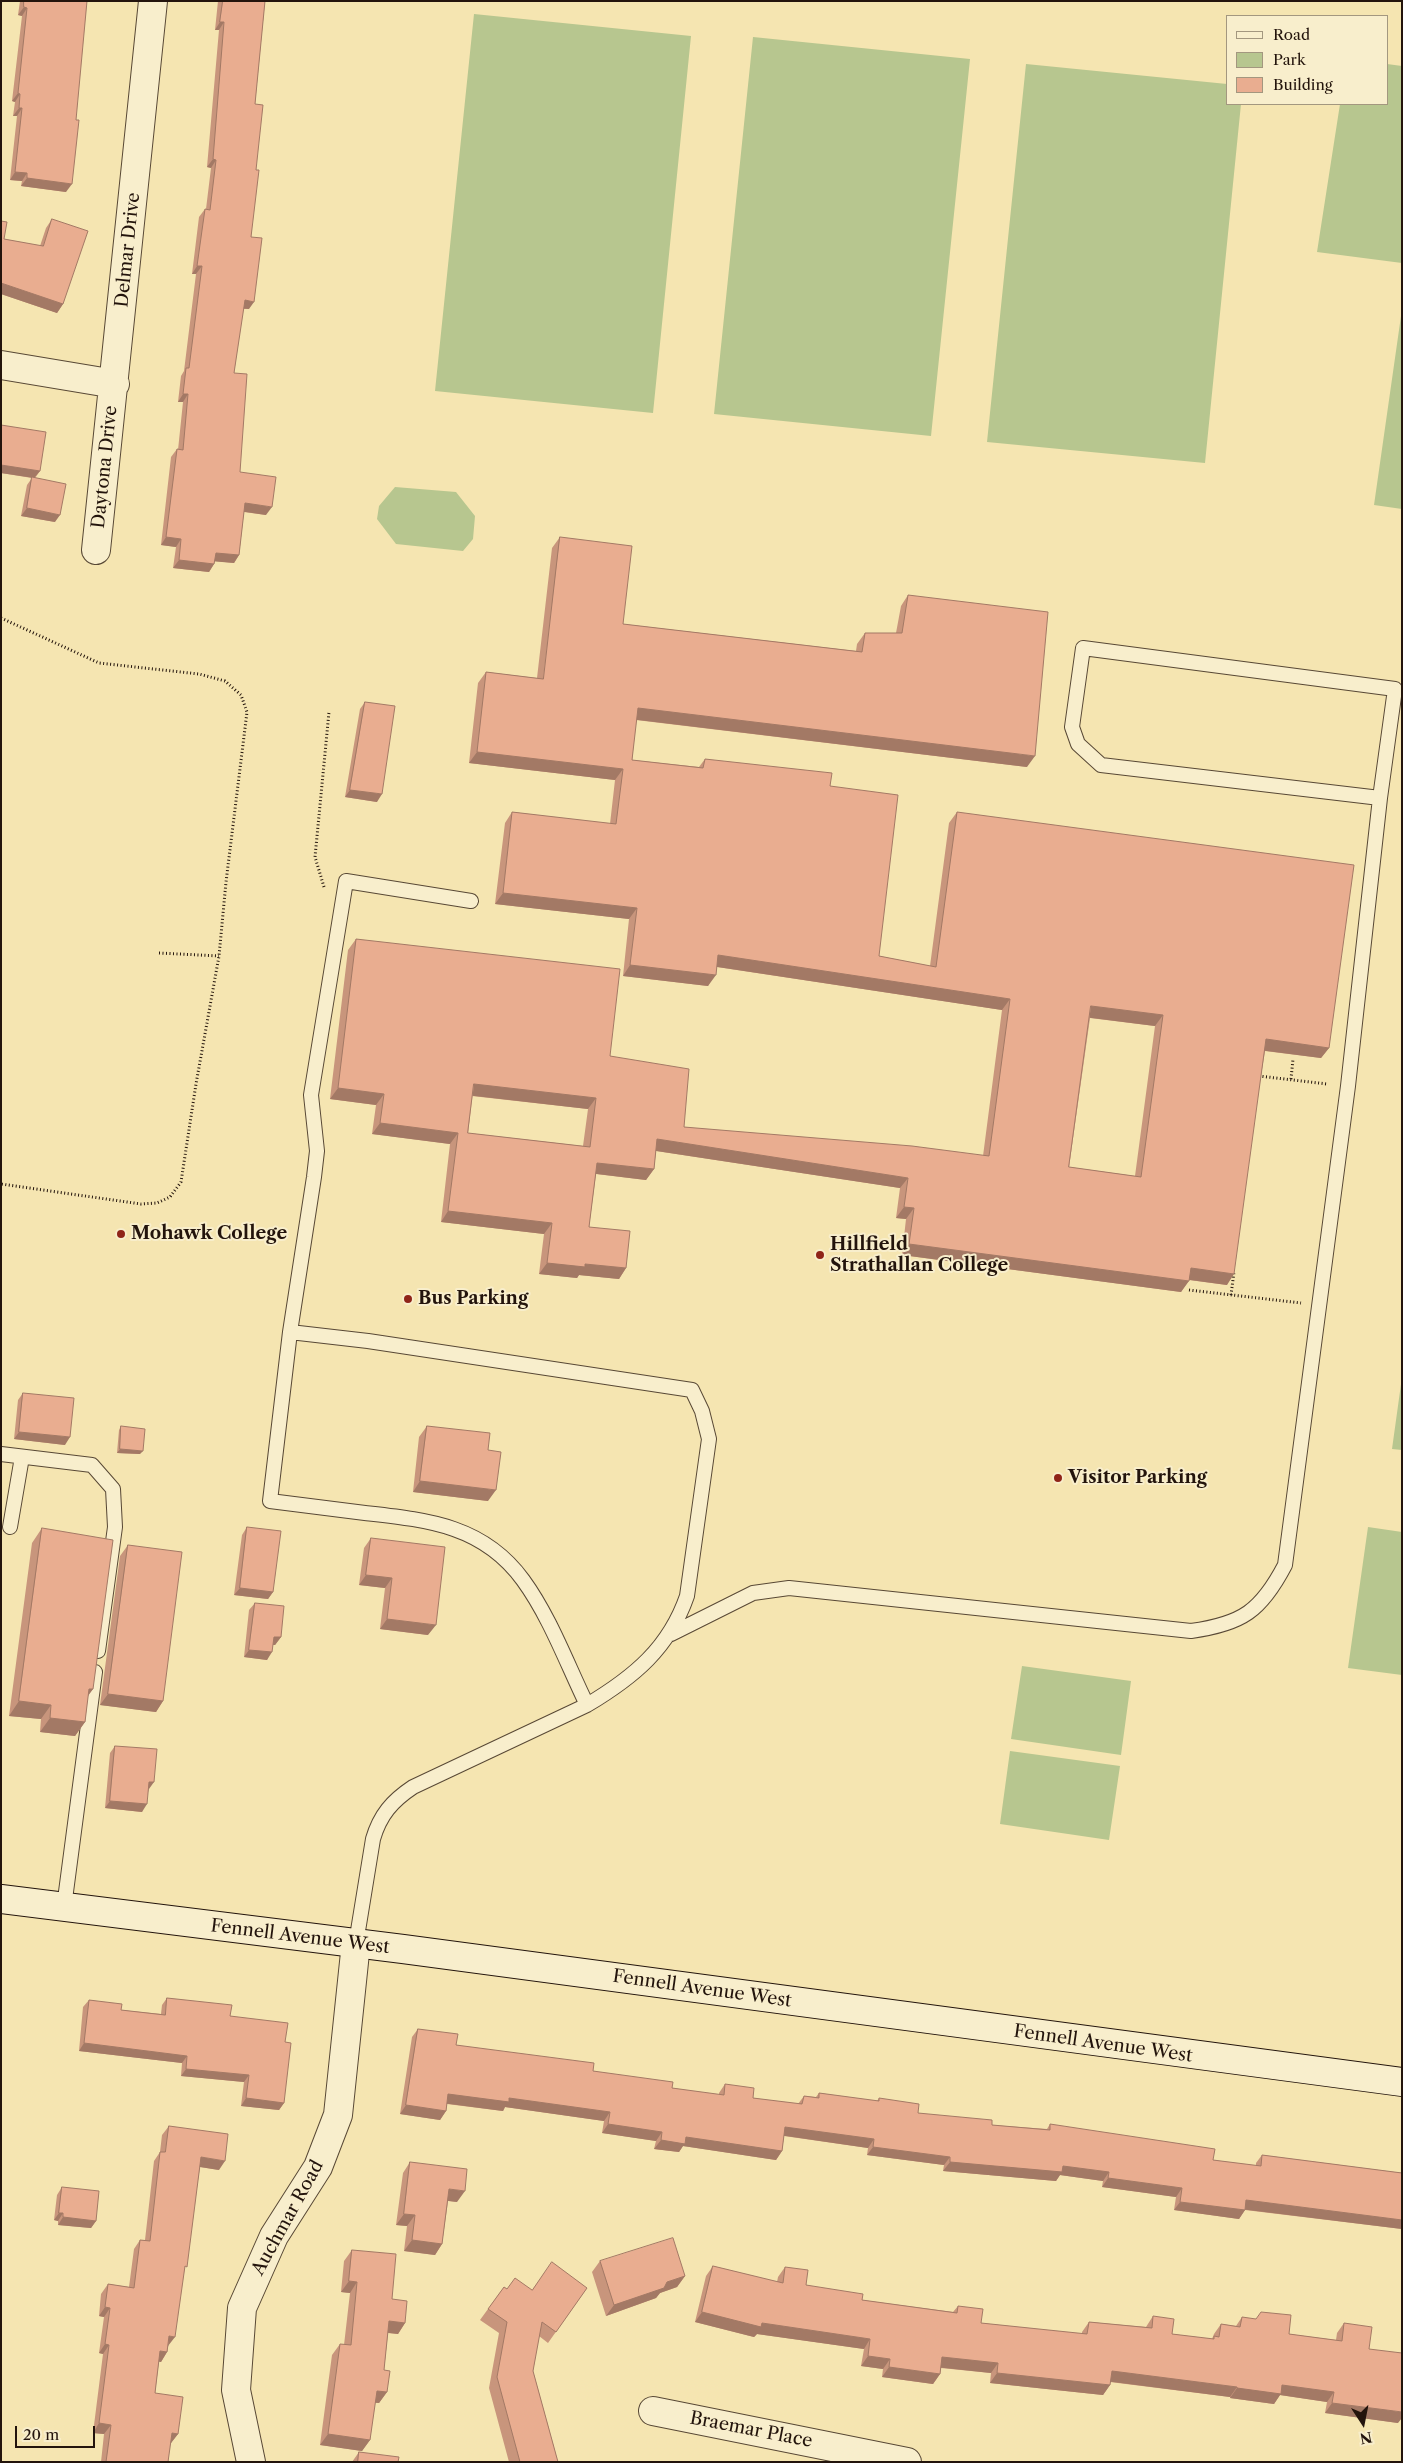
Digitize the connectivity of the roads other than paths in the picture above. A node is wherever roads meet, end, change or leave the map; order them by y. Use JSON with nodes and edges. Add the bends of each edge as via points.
{"nodes":[{"id":1,"x":153,"y":1,"type":"edge"},
{"id":2,"x":1,"y":365,"type":"edge"},
{"id":3,"x":115,"y":384,"type":"junction"},
{"id":4,"x":96,"y":550,"type":"dead end"},
{"id":5,"x":1380,"y":798,"type":"junction"},
{"id":6,"x":471,"y":901,"type":"dead end"},
{"id":7,"x":290,"y":1332,"type":"junction"},
{"id":8,"x":1,"y":1454,"type":"edge"},
{"id":9,"x":22,"y":1457,"type":"junction"},
{"id":10,"x":10,"y":1527,"type":"dead end"},
{"id":11,"x":671,"y":1634,"type":"junction"},
{"id":12,"x":587,"y":1705,"type":"junction"},
{"id":13,"x":1,"y":1899,"type":"edge"},
{"id":14,"x":64,"y":1907,"type":"junction"},
{"id":15,"x":356,"y":1943,"type":"junction"},
{"id":16,"x":1402,"y":2082,"type":"edge"},
{"id":17,"x":653,"y":2411,"type":"dead end"},
{"id":18,"x":251,"y":2462,"type":"edge"},
{"id":19,"x":907,"y":2462,"type":"edge"}],
"edges":[{"from":1,"to":3,"type":"street","name":"Delmar Drive"},
{"from":2,"to":3,"type":"street"},
{"from":3,"to":4,"type":"street","name":"Daytona Drive"},
{"from":5,"to":5,"type":"lane","via":[[1101,765],[1078,744],[1072,727],[1083,648],[1395,689]]},
{"from":5,"to":11,"type":"lane","via":[[1348,1086],[1285,1565],[1271,1592],[1248,1614],[1221,1626],[1191,1631],[789,1588],[753,1593]]},
{"from":6,"to":7,"type":"lane","via":[[346,881],[311,1095],[317,1151]]},
{"from":7,"to":11,"type":"lane","via":[[692,1390],[710,1439],[688,1596]]},
{"from":7,"to":12,"type":"lane","via":[[270,1501],[417,1519],[455,1528],[484,1542],[523,1580]]},
{"from":8,"to":9,"type":"lane"},
{"from":9,"to":10,"type":"lane"},
{"from":9,"to":14,"type":"lane","via":[[92,1465],[113,1489],[115,1527]]},
{"from":11,"to":12,"type":"lane","via":[[631,1676]]},
{"from":12,"to":15,"type":"lane","via":[[398,1797],[377,1823]]},
{"from":13,"to":14,"type":"street","name":"Fennell Avenue West"},
{"from":14,"to":15,"type":"street","name":"Fennell Avenue West"},
{"from":15,"to":16,"type":"street","name":"Fennell Avenue West"},
{"from":15,"to":18,"type":"street","name":"Auchmar Road","via":[[338,2115],[318,2167],[274,2236],[242,2308],[236,2390]]},
{"from":17,"to":19,"type":"street","name":"Braemar Place"}]}
